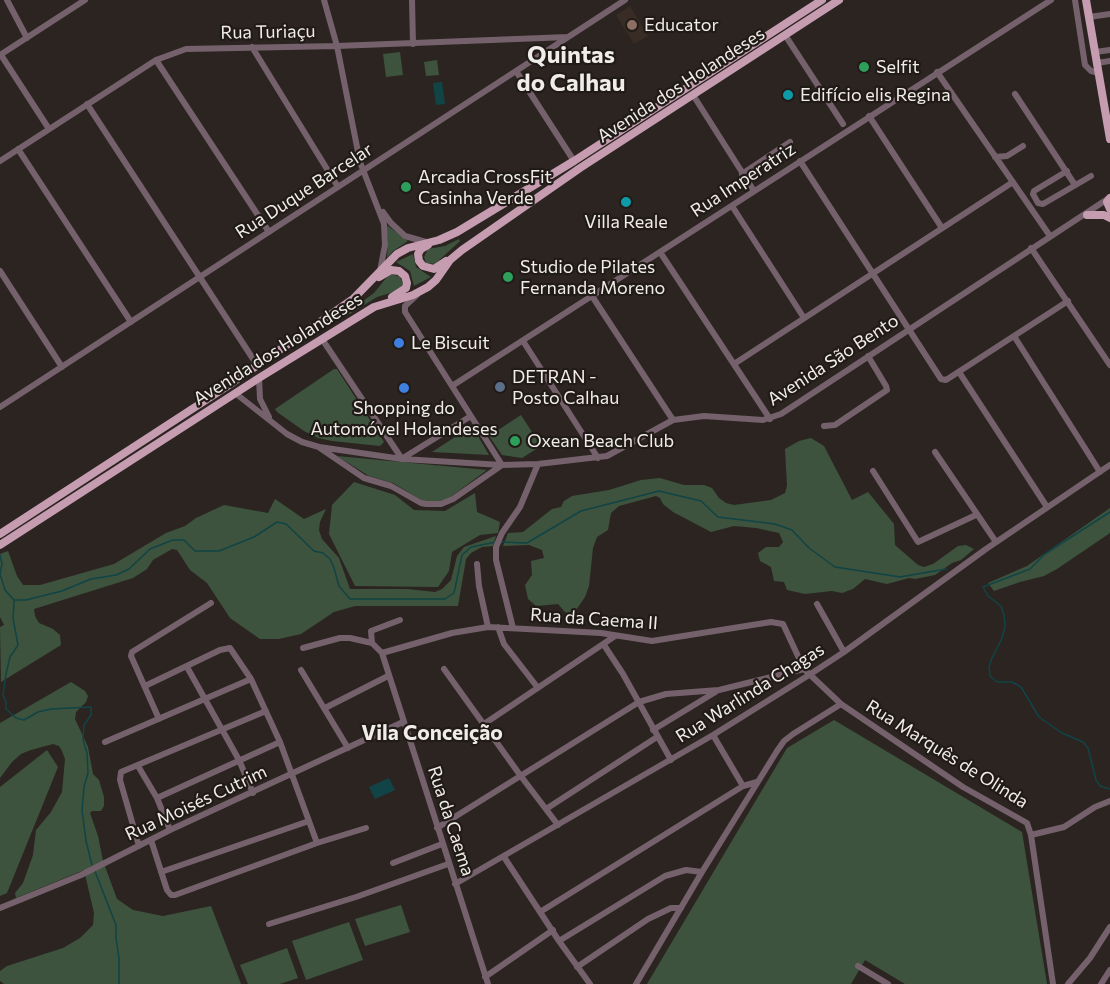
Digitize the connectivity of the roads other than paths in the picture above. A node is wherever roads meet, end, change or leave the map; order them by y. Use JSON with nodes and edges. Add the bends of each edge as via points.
{"nodes":[{"id":1,"x":7,"y":0,"type":"edge"},
{"id":2,"x":85,"y":0,"type":"edge"},
{"id":3,"x":324,"y":0,"type":"edge"},
{"id":4,"x":412,"y":0,"type":"edge"},
{"id":5,"x":625,"y":0,"type":"edge"},
{"id":6,"x":822,"y":0,"type":"edge"},
{"id":7,"x":839,"y":0,"type":"edge"},
{"id":8,"x":1051,"y":0,"type":"edge"},
{"id":9,"x":1075,"y":0,"type":"edge"},
{"id":10,"x":1086,"y":0,"type":"edge"},
{"id":11,"x":1110,"y":14,"type":"edge"},
{"id":12,"x":1089,"y":17,"type":"junction"},
{"id":13,"x":785,"y":35,"type":"junction"},
{"id":14,"x":569,"y":37,"type":"junction"},
{"id":15,"x":27,"y":38,"type":"junction"},
{"id":16,"x":413,"y":44,"type":"junction"},
{"id":17,"x":337,"y":46,"type":"junction"},
{"id":18,"x":252,"y":47,"type":"junction"},
{"id":19,"x":1110,"y":50,"type":"edge"},
{"id":20,"x":1095,"y":52,"type":"junction"},
{"id":21,"x":1,"y":55,"type":"edge"},
{"id":22,"x":156,"y":60,"type":"junction"},
{"id":23,"x":1110,"y":61,"type":"edge"},
{"id":24,"x":1097,"y":63,"type":"junction"},
{"id":25,"x":516,"y":71,"type":"junction"},
{"id":26,"x":937,"y":72,"type":"junction"},
{"id":27,"x":1099,"y":73,"type":"junction"},
{"id":28,"x":1015,"y":94,"type":"dead end"},
{"id":29,"x":693,"y":95,"type":"junction"},
{"id":30,"x":1107,"y":97,"type":"edge"},
{"id":31,"x":87,"y":104,"type":"junction"},
{"id":32,"x":869,"y":116,"type":"junction"},
{"id":33,"x":843,"y":123,"type":"dead end"},
{"id":34,"x":49,"y":129,"type":"junction"},
{"id":35,"x":1110,"y":135,"type":"edge"},
{"id":36,"x":790,"y":142,"type":"dead end"},
{"id":37,"x":1023,"y":146,"type":"dead end"},
{"id":38,"x":18,"y":150,"type":"junction"},
{"id":39,"x":995,"y":157,"type":"junction"},
{"id":40,"x":0,"y":161,"type":"edge"},
{"id":41,"x":574,"y":161,"type":"junction"},
{"id":42,"x":800,"y":161,"type":"junction"},
{"id":43,"x":363,"y":171,"type":"junction"},
{"id":44,"x":1067,"y":171,"type":"junction"},
{"id":45,"x":742,"y":174,"type":"junction"},
{"id":46,"x":1091,"y":176,"type":"dead end"},
{"id":47,"x":1012,"y":182,"type":"junction"},
{"id":48,"x":1074,"y":185,"type":"junction"},
{"id":49,"x":338,"y":187,"type":"junction"},
{"id":50,"x":754,"y":191,"type":"junction"},
{"id":51,"x":1110,"y":198,"type":"edge"},
{"id":52,"x":1036,"y":200,"type":"junction"},
{"id":53,"x":377,"y":204,"type":"junction"},
{"id":54,"x":1028,"y":205,"type":"junction"},
{"id":55,"x":732,"y":206,"type":"junction"},
{"id":56,"x":1110,"y":209,"type":"edge"},
{"id":57,"x":1088,"y":215,"type":"junction"},
{"id":58,"x":1110,"y":218,"type":"edge"},
{"id":59,"x":1073,"y":221,"type":"junction"},
{"id":60,"x":942,"y":228,"type":"junction"},
{"id":61,"x":269,"y":232,"type":"junction"},
{"id":62,"x":457,"y":232,"type":"junction"},
{"id":63,"x":1050,"y":236,"type":"junction"},
{"id":64,"x":430,"y":243,"type":"junction"},
{"id":65,"x":1031,"y":248,"type":"junction"},
{"id":66,"x":462,"y":250,"type":"junction"},
{"id":67,"x":660,"y":252,"type":"junction"},
{"id":68,"x":380,"y":271,"type":"junction"},
{"id":69,"x":0,"y":272,"type":"edge"},
{"id":70,"x":873,"y":273,"type":"junction"},
{"id":71,"x":201,"y":277,"type":"junction"},
{"id":72,"x":428,"y":287,"type":"junction"},
{"id":73,"x":592,"y":296,"type":"junction"},
{"id":74,"x":353,"y":299,"type":"junction"},
{"id":75,"x":1068,"y":301,"type":"junction"},
{"id":76,"x":374,"y":307,"type":"junction"},
{"id":77,"x":804,"y":318,"type":"junction"},
{"id":78,"x":131,"y":322,"type":"junction"},
{"id":79,"x":909,"y":328,"type":"junction"},
{"id":80,"x":1014,"y":336,"type":"junction"},
{"id":81,"x":322,"y":339,"type":"junction"},
{"id":82,"x":523,"y":341,"type":"junction"},
{"id":83,"x":868,"y":356,"type":"junction"},
{"id":84,"x":734,"y":364,"type":"junction"},
{"id":85,"x":258,"y":365,"type":"junction"},
{"id":86,"x":1110,"y":365,"type":"edge"},
{"id":87,"x":62,"y":367,"type":"junction"},
{"id":88,"x":959,"y":372,"type":"junction"},
{"id":89,"x":259,"y":378,"type":"junction"},
{"id":90,"x":452,"y":386,"type":"junction"},
{"id":91,"x":236,"y":393,"type":"junction"},
{"id":92,"x":0,"y":407,"type":"edge"},
{"id":93,"x":471,"y":416,"type":"junction"},
{"id":94,"x":770,"y":419,"type":"junction"},
{"id":95,"x":673,"y":420,"type":"junction"},
{"id":96,"x":272,"y":422,"type":"junction"},
{"id":97,"x":824,"y":426,"type":"dead end"},
{"id":98,"x":319,"y":447,"type":"junction"},
{"id":99,"x":935,"y":452,"type":"dead end"},
{"id":100,"x":598,"y":458,"type":"junction"},
{"id":101,"x":402,"y":459,"type":"junction"},
{"id":102,"x":538,"y":464,"type":"junction"},
{"id":103,"x":502,"y":465,"type":"junction"},
{"id":104,"x":1110,"y":465,"type":"edge"},
{"id":105,"x":873,"y":471,"type":"dead end"},
{"id":106,"x":1100,"y":472,"type":"junction"},
{"id":107,"x":1047,"y":507,"type":"junction"},
{"id":108,"x":976,"y":515,"type":"junction"},
{"id":109,"x":1,"y":540,"type":"edge"},
{"id":110,"x":996,"y":542,"type":"junction"},
{"id":111,"x":477,"y":564,"type":"dead end"},
{"id":112,"x":211,"y":603,"type":"dead end"},
{"id":113,"x":817,"y":604,"type":"dead end"},
{"id":114,"x":400,"y":620,"type":"dead end"},
{"id":115,"x":488,"y":627,"type":"junction"},
{"id":116,"x":498,"y":627,"type":"junction"},
{"id":117,"x":513,"y":628,"type":"junction"},
{"id":118,"x":615,"y":636,"type":"junction"},
{"id":119,"x":372,"y":643,"type":"junction"},
{"id":120,"x":604,"y":645,"type":"junction"},
{"id":121,"x":303,"y":648,"type":"dead end"},
{"id":122,"x":844,"y":652,"type":"junction"},
{"id":123,"x":382,"y":653,"type":"junction"},
{"id":124,"x":188,"y":667,"type":"junction"},
{"id":125,"x":444,"y":669,"type":"dead end"},
{"id":126,"x":804,"y":669,"type":"junction"},
{"id":127,"x":301,"y":670,"type":"dead end"},
{"id":128,"x":809,"y":675,"type":"junction"},
{"id":129,"x":388,"y":676,"type":"junction"},
{"id":130,"x":251,"y":679,"type":"junction"},
{"id":131,"x":145,"y":686,"type":"junction"},
{"id":132,"x":538,"y":688,"type":"junction"},
{"id":133,"x":719,"y":690,"type":"junction"},
{"id":134,"x":204,"y":699,"type":"junction"},
{"id":135,"x":639,"y":702,"type":"junction"},
{"id":136,"x":841,"y":705,"type":"junction"},
{"id":137,"x":326,"y":708,"type":"junction"},
{"id":138,"x":266,"y":711,"type":"junction"},
{"id":139,"x":159,"y":719,"type":"junction"},
{"id":140,"x":403,"y":722,"type":"junction"},
{"id":141,"x":484,"y":724,"type":"junction"},
{"id":142,"x":222,"y":730,"type":"junction"},
{"id":143,"x":653,"y":730,"type":"junction"},
{"id":144,"x":713,"y":735,"type":"junction"},
{"id":145,"x":657,"y":737,"type":"junction"},
{"id":146,"x":105,"y":742,"type":"dead end"},
{"id":147,"x":280,"y":742,"type":"junction"},
{"id":148,"x":348,"y":748,"type":"junction"},
{"id":149,"x":239,"y":760,"type":"junction"},
{"id":150,"x":671,"y":760,"type":"junction"},
{"id":151,"x":138,"y":766,"type":"junction"},
{"id":152,"x":292,"y":774,"type":"junction"},
{"id":153,"x":520,"y":775,"type":"junction"},
{"id":154,"x":757,"y":782,"type":"junction"},
{"id":155,"x":743,"y":786,"type":"junction"},
{"id":156,"x":253,"y":793,"type":"junction"},
{"id":157,"x":156,"y":798,"type":"junction"},
{"id":158,"x":1110,"y":801,"type":"edge"},
{"id":159,"x":546,"y":809,"type":"junction"},
{"id":160,"x":309,"y":821,"type":"junction"},
{"id":161,"x":558,"y":825,"type":"junction"},
{"id":162,"x":366,"y":828,"type":"dead end"},
{"id":163,"x":437,"y":828,"type":"junction"},
{"id":164,"x":170,"y":830,"type":"junction"},
{"id":165,"x":1031,"y":835,"type":"junction"},
{"id":166,"x":151,"y":840,"type":"junction"},
{"id":167,"x":317,"y":843,"type":"junction"},
{"id":168,"x":442,"y":844,"type":"junction"},
{"id":169,"x":139,"y":846,"type":"junction"},
{"id":170,"x":504,"y":857,"type":"junction"},
{"id":171,"x":393,"y":863,"type":"dead end"},
{"id":172,"x":448,"y":864,"type":"junction"},
{"id":173,"x":161,"y":872,"type":"junction"},
{"id":174,"x":702,"y":872,"type":"junction"},
{"id":175,"x":455,"y":884,"type":"junction"},
{"id":176,"x":0,"y":908,"type":"edge"},
{"id":177,"x":681,"y":908,"type":"junction"},
{"id":178,"x":540,"y":912,"type":"junction"},
{"id":179,"x":269,"y":924,"type":"dead end"},
{"id":180,"x":1110,"y":927,"type":"edge"},
{"id":181,"x":553,"y":930,"type":"junction"},
{"id":182,"x":559,"y":941,"type":"junction"},
{"id":183,"x":858,"y":966,"type":"dead end"},
{"id":184,"x":577,"y":967,"type":"junction"},
{"id":185,"x":1110,"y":970,"type":"edge"},
{"id":186,"x":485,"y":976,"type":"junction"},
{"id":187,"x":488,"y":984,"type":"edge"},
{"id":188,"x":590,"y":984,"type":"edge"},
{"id":189,"x":636,"y":984,"type":"edge"},
{"id":190,"x":888,"y":984,"type":"edge"},
{"id":191,"x":1053,"y":984,"type":"edge"},
{"id":192,"x":1068,"y":984,"type":"edge"},
{"id":193,"x":1101,"y":984,"type":"edge"}],
"edges":[{"from":1,"to":15,"type":"street"},
{"from":2,"to":15,"type":"street"},
{"from":3,"to":17,"type":"street"},
{"from":4,"to":16,"type":"street"},
{"from":5,"to":14,"type":"street","name":"Rua Duque Barcelar"},
{"from":6,"to":41,"type":"main road","name":"Avenida dos Holandeses"},
{"from":7,"to":13,"type":"main road","name":"Avenida dos Holandeses"},
{"from":8,"to":26,"type":"street","name":"Rua Imperatriz"},
{"from":9,"to":27,"type":"street","via":[[1085,65]]},
{"from":10,"to":12,"type":"main road"},
{"from":11,"to":12,"type":"street"},
{"from":12,"to":20,"type":"main road"},
{"from":13,"to":29,"type":"main road","name":"Avenida dos Holandeses"},
{"from":13,"to":33,"type":"street"},
{"from":14,"to":16,"type":"street","name":"Rua Turiaçu"},
{"from":14,"to":25,"type":"street","name":"Rua Duque Barcelar"},
{"from":15,"to":21,"type":"street"},
{"from":16,"to":17,"type":"street","name":"Rua Turiaçu"},
{"from":17,"to":18,"type":"street","name":"Rua Turiaçu"},
{"from":17,"to":43,"type":"street"},
{"from":18,"to":22,"type":"street","name":"Rua Turiaçu","via":[[186,49]]},
{"from":18,"to":49,"type":"street"},
{"from":19,"to":20,"type":"street"},
{"from":20,"to":24,"type":"main road"},
{"from":21,"to":34,"type":"street"},
{"from":22,"to":31,"type":"street","name":"Rua Turiaçu"},
{"from":22,"to":61,"type":"street"},
{"from":23,"to":24,"type":"street"},
{"from":24,"to":27,"type":"main road"},
{"from":25,"to":41,"type":"street"},
{"from":25,"to":43,"type":"street","name":"Rua Duque Barcelar"},
{"from":26,"to":32,"type":"street","name":"Rua Imperatriz"},
{"from":26,"to":39,"type":"street"},
{"from":27,"to":30,"type":"main road"},
{"from":28,"to":44,"type":"street"},
{"from":29,"to":45,"type":"street"},
{"from":29,"to":66,"type":"main road","name":"Avenida dos Holandeses"},
{"from":30,"to":35,"type":"main road"},
{"from":31,"to":34,"type":"street","name":"Rua Turiaçu"},
{"from":31,"to":71,"type":"street"},
{"from":32,"to":42,"type":"street","name":"Rua Imperatriz"},
{"from":32,"to":60,"type":"street"},
{"from":34,"to":38,"type":"street","name":"Rua Turiaçu"},
{"from":36,"to":45,"type":"street"},
{"from":37,"to":39,"type":"street","via":[[1007,156]]},
{"from":38,"to":40,"type":"street","name":"Rua Turiaçu"},
{"from":38,"to":78,"type":"street"},
{"from":39,"to":47,"type":"street"},
{"from":41,"to":62,"type":"main road","name":"Avenida dos Holandeses"},
{"from":42,"to":50,"type":"street","name":"Rua Imperatriz"},
{"from":42,"to":70,"type":"street"},
{"from":43,"to":49,"type":"street","name":"Rua Duque Barcelar"},
{"from":43,"to":53,"type":"street"},
{"from":44,"to":48,"type":"street"},
{"from":44,"to":52,"type":"street","via":[[1034,191]]},
{"from":45,"to":50,"type":"street"},
{"from":46,"to":48,"type":"street"},
{"from":47,"to":54,"type":"street"},
{"from":47,"to":60,"type":"street"},
{"from":48,"to":52,"type":"street","via":[[1043,204]]},
{"from":49,"to":61,"type":"street","name":"Rua Duque Barcelar"},
{"from":50,"to":55,"type":"street","name":"Rua Imperatriz"},
{"from":51,"to":56,"type":"main road"},
{"from":51,"to":59,"type":"street","name":"Avenida São Bento"},
{"from":52,"to":54,"type":"street"},
{"from":53,"to":64,"type":"street","via":[[405,236]]},
{"from":53,"to":68,"type":"street","via":[[385,236]]},
{"from":54,"to":63,"type":"street"},
{"from":55,"to":67,"type":"street","name":"Rua Imperatriz"},
{"from":55,"to":77,"type":"street"},
{"from":56,"to":57,"type":"street","name":"Avenida São Bento"},
{"from":57,"to":58,"type":"main road"},
{"from":57,"to":59,"type":"street","name":"Avenida São Bento"},
{"from":59,"to":63,"type":"street","name":"Avenida São Bento"},
{"from":60,"to":70,"type":"street"},
{"from":61,"to":71,"type":"street","name":"Rua Duque Barcelar"},
{"from":62,"to":64,"type":"main road","name":"Avenida dos Holandeses"},
{"from":62,"to":66,"type":"main road","via":[[423,247],[419,261],[434,269]]},
{"from":63,"to":65,"type":"street","name":"Avenida São Bento"},
{"from":64,"to":68,"type":"main road","name":"Avenida dos Holandeses","via":[[400,251]]},
{"from":65,"to":75,"type":"street"},
{"from":65,"to":79,"type":"street","name":"Avenida São Bento"},
{"from":66,"to":72,"type":"main road","name":"Avenida dos Holandeses"},
{"from":67,"to":73,"type":"street","name":"Rua Imperatriz"},
{"from":67,"to":84,"type":"street"},
{"from":68,"to":74,"type":"main road","name":"Avenida dos Holandeses"},
{"from":69,"to":87,"type":"street"},
{"from":70,"to":77,"type":"street"},
{"from":70,"to":79,"type":"street"},
{"from":71,"to":78,"type":"street","name":"Rua Duque Barcelar"},
{"from":71,"to":85,"type":"street"},
{"from":72,"to":76,"type":"main road","name":"Avenida dos Holandeses"},
{"from":72,"to":90,"type":"street","via":[[404,309]]},
{"from":73,"to":82,"type":"street","name":"Rua Imperatriz"},
{"from":73,"to":95,"type":"street"},
{"from":74,"to":76,"type":"main road","via":[[386,272],[402,273],[407,281],[405,290]]},
{"from":74,"to":85,"type":"main road","name":"Avenida dos Holandeses"},
{"from":75,"to":80,"type":"street"},
{"from":75,"to":86,"type":"street"},
{"from":76,"to":81,"type":"main road","name":"Avenida dos Holandeses"},
{"from":77,"to":84,"type":"street"},
{"from":78,"to":87,"type":"street","name":"Rua Duque Barcelar"},
{"from":79,"to":83,"type":"street","name":"Avenida São Bento"},
{"from":79,"to":88,"type":"street","via":[[941,379]]},
{"from":80,"to":88,"type":"street"},
{"from":80,"to":106,"type":"street"},
{"from":81,"to":89,"type":"main road","name":"Avenida dos Holandeses"},
{"from":81,"to":101,"type":"street"},
{"from":82,"to":90,"type":"street","name":"Rua Imperatriz"},
{"from":82,"to":100,"type":"street"},
{"from":83,"to":94,"type":"street","name":"Avenida São Bento"},
{"from":83,"to":97,"type":"street","via":[[886,390],[835,425]]},
{"from":84,"to":94,"type":"street"},
{"from":85,"to":109,"type":"main road","name":"Avenida dos Holandeses"},
{"from":87,"to":92,"type":"street","name":"Rua Duque Barcelar"},
{"from":88,"to":107,"type":"street"},
{"from":89,"to":91,"type":"main road","name":"Avenida dos Holandeses"},
{"from":89,"to":96,"type":"street","via":[[260,399]]},
{"from":90,"to":93,"type":"street"},
{"from":91,"to":96,"type":"street","name":"Avenida São Bento"},
{"from":91,"to":109,"type":"main road","name":"Avenida dos Holandeses"},
{"from":93,"to":101,"type":"street"},
{"from":93,"to":103,"type":"street"},
{"from":94,"to":95,"type":"street","name":"Avenida São Bento","via":[[704,416]]},
{"from":95,"to":100,"type":"street","name":"Avenida São Bento"},
{"from":96,"to":98,"type":"street","name":"Avenida São Bento","via":[[294,438]]},
{"from":98,"to":101,"type":"street","name":"Avenida São Bento"},
{"from":98,"to":103,"type":"street","via":[[364,478],[392,486],[426,504],[453,499]]},
{"from":99,"to":108,"type":"street"},
{"from":100,"to":102,"type":"street","name":"Avenida São Bento"},
{"from":101,"to":103,"type":"street","name":"Avenida São Bento"},
{"from":102,"to":103,"type":"street","name":"Avenida São Bento"},
{"from":102,"to":117,"type":"street","via":[[520,507],[496,547]]},
{"from":104,"to":106,"type":"street","name":"Rua Warlinda Chagas"},
{"from":105,"to":108,"type":"street","via":[[918,542]]},
{"from":106,"to":107,"type":"street","name":"Rua Warlinda Chagas"},
{"from":107,"to":110,"type":"street","name":"Rua Warlinda Chagas"},
{"from":108,"to":110,"type":"street"},
{"from":110,"to":122,"type":"street","name":"Rua Warlinda Chagas"},
{"from":111,"to":115,"type":"street"},
{"from":112,"to":131,"type":"street","via":[[132,652]]},
{"from":113,"to":122,"type":"street"},
{"from":114,"to":119,"type":"street","via":[[371,631]]},
{"from":115,"to":116,"type":"street","name":"Rua da Caema II"},
{"from":115,"to":123,"type":"street","name":"Rua da Caema II"},
{"from":116,"to":117,"type":"street","name":"Rua da Caema II"},
{"from":116,"to":132,"type":"street","via":[[504,644]]},
{"from":117,"to":118,"type":"street","name":"Rua da Caema II"},
{"from":118,"to":120,"type":"street"},
{"from":118,"to":126,"type":"street","name":"Rua da Caema II","via":[[663,640],[778,622],[788,630]]},
{"from":119,"to":121,"type":"street","via":[[340,638]]},
{"from":119,"to":123,"type":"street"},
{"from":120,"to":132,"type":"street"},
{"from":120,"to":135,"type":"street"},
{"from":122,"to":128,"type":"street","name":"Rua Warlinda Chagas"},
{"from":123,"to":129,"type":"street","name":"Rua da Caema"},
{"from":124,"to":130,"type":"street","via":[[230,648]]},
{"from":124,"to":131,"type":"street"},
{"from":124,"to":134,"type":"street"},
{"from":125,"to":141,"type":"street"},
{"from":126,"to":128,"type":"street","name":"Rua da Caema II"},
{"from":126,"to":133,"type":"street"},
{"from":127,"to":137,"type":"street"},
{"from":128,"to":136,"type":"street","name":"Rua Marquês de Olinda"},
{"from":128,"to":144,"type":"street","name":"Rua Warlinda Chagas"},
{"from":129,"to":137,"type":"street"},
{"from":129,"to":140,"type":"street","name":"Rua da Caema"},
{"from":130,"to":134,"type":"street"},
{"from":130,"to":138,"type":"street"},
{"from":131,"to":139,"type":"street"},
{"from":132,"to":141,"type":"street"},
{"from":133,"to":135,"type":"street","via":[[666,694]]},
{"from":133,"to":143,"type":"street"},
{"from":134,"to":139,"type":"street"},
{"from":134,"to":142,"type":"street"},
{"from":135,"to":143,"type":"street"},
{"from":135,"to":153,"type":"street"},
{"from":136,"to":154,"type":"street","via":[[784,741]]},
{"from":136,"to":165,"type":"street","name":"Rua Marquês de Olinda","via":[[963,787],[1023,819]]},
{"from":137,"to":148,"type":"street"},
{"from":138,"to":142,"type":"street"},
{"from":138,"to":147,"type":"street"},
{"from":139,"to":146,"type":"street"},
{"from":140,"to":148,"type":"street","name":"Rua Moisés Cutrim"},
{"from":140,"to":163,"type":"street","name":"Rua da Caema"},
{"from":141,"to":153,"type":"street"},
{"from":142,"to":149,"type":"street"},
{"from":142,"to":151,"type":"street"},
{"from":143,"to":145,"type":"street"},
{"from":144,"to":150,"type":"street","name":"Rua Warlinda Chagas"},
{"from":144,"to":155,"type":"street"},
{"from":145,"to":150,"type":"street"},
{"from":145,"to":159,"type":"street"},
{"from":147,"to":149,"type":"street"},
{"from":147,"to":152,"type":"street"},
{"from":148,"to":152,"type":"street","name":"Rua Moisés Cutrim"},
{"from":149,"to":156,"type":"street"},
{"from":149,"to":157,"type":"street"},
{"from":150,"to":161,"type":"street","name":"Rua Warlinda Chagas"},
{"from":151,"to":157,"type":"street"},
{"from":151,"to":169,"type":"street","via":[[122,772],[120,777]]},
{"from":152,"to":156,"type":"street","name":"Rua Moisés Cutrim"},
{"from":152,"to":160,"type":"street"},
{"from":153,"to":159,"type":"street"},
{"from":153,"to":163,"type":"street"},
{"from":154,"to":155,"type":"street"},
{"from":154,"to":174,"type":"street"},
{"from":155,"to":178,"type":"street"},
{"from":156,"to":164,"type":"street","name":"Rua Moisés Cutrim"},
{"from":157,"to":164,"type":"street"},
{"from":158,"to":165,"type":"street","via":[[1064,827]]},
{"from":159,"to":161,"type":"street"},
{"from":160,"to":167,"type":"street"},
{"from":160,"to":173,"type":"street"},
{"from":161,"to":170,"type":"street","name":"Rua Warlinda Chagas"},
{"from":162,"to":167,"type":"street"},
{"from":163,"to":168,"type":"street","name":"Rua da Caema"},
{"from":164,"to":166,"type":"street","name":"Rua Moisés Cutrim"},
{"from":165,"to":191,"type":"street","name":"Rua Marquês de Olinda"},
{"from":166,"to":169,"type":"street","name":"Rua Moisés Cutrim"},
{"from":166,"to":173,"type":"street"},
{"from":167,"to":173,"type":"street","via":[[175,895],[169,893]]},
{"from":168,"to":171,"type":"street"},
{"from":168,"to":172,"type":"street","name":"Rua da Caema"},
{"from":169,"to":176,"type":"street","name":"Rua Moisés Cutrim"},
{"from":170,"to":175,"type":"street","name":"Rua Warlinda Chagas"},
{"from":170,"to":178,"type":"street"},
{"from":172,"to":175,"type":"street","name":"Rua da Caema"},
{"from":172,"to":179,"type":"street"},
{"from":174,"to":177,"type":"street"},
{"from":174,"to":182,"type":"street","via":[[686,870],[665,876]]},
{"from":175,"to":186,"type":"street","name":"Rua da Caema"},
{"from":177,"to":184,"type":"street","via":[[648,919]]},
{"from":177,"to":189,"type":"street"},
{"from":178,"to":181,"type":"street"},
{"from":180,"to":192,"type":"street"},
{"from":181,"to":182,"type":"street"},
{"from":181,"to":186,"type":"street"},
{"from":182,"to":184,"type":"street"},
{"from":183,"to":190,"type":"street"},
{"from":184,"to":188,"type":"street"},
{"from":185,"to":193,"type":"street"},
{"from":186,"to":187,"type":"street","name":"Rua da Caema"}]}
